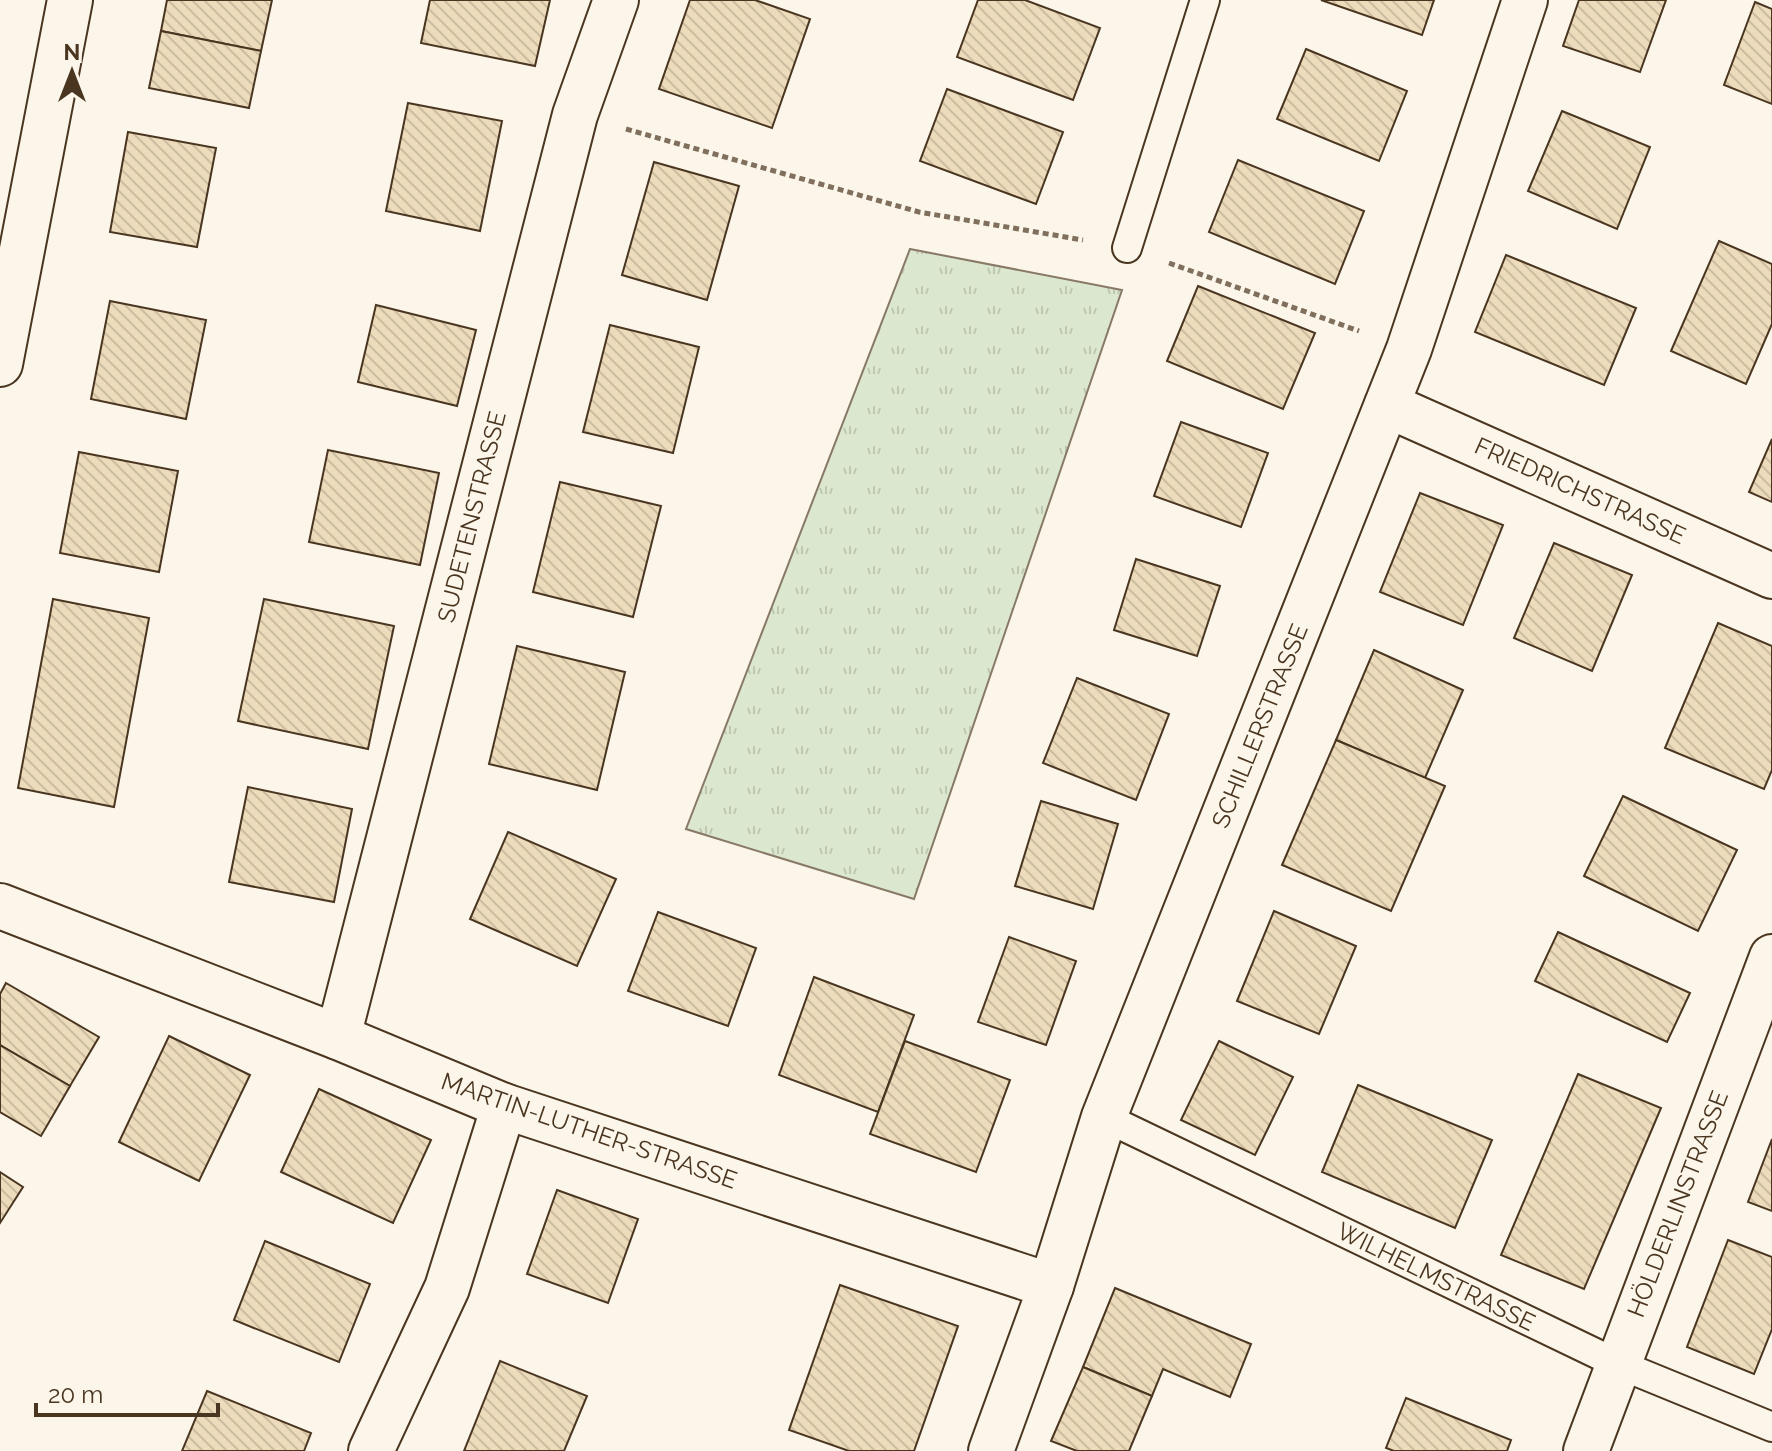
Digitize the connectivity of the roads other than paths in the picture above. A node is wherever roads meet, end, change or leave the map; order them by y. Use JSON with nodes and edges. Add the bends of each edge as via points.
{"nodes":[{"id":1,"x":70,"y":0,"type":"edge"},
{"id":2,"x":616,"y":0,"type":"edge"},
{"id":3,"x":1205,"y":0,"type":"edge"},
{"id":4,"x":1525,"y":0,"type":"edge"},
{"id":5,"x":1127,"y":248,"type":"road end"},
{"id":6,"x":0,"y":364,"type":"edge"},
{"id":7,"x":1387,"y":405,"type":"junction"},
{"id":8,"x":1772,"y":576,"type":"edge"},
{"id":9,"x":0,"y":906,"type":"edge"},
{"id":10,"x":1772,"y":957,"type":"edge"},
{"id":11,"x":338,"y":1037,"type":"junction"},
{"id":12,"x":504,"y":1106,"type":"junction"},
{"id":13,"x":1104,"y":1117,"type":"junction"},
{"id":14,"x":1051,"y":1286,"type":"junction"},
{"id":15,"x":1618,"y":1364,"type":"junction"},
{"id":16,"x":1772,"y":1427,"type":"edge"},
{"id":17,"x":371,"y":1451,"type":"edge"},
{"id":18,"x":991,"y":1451,"type":"edge"},
{"id":19,"x":1586,"y":1451,"type":"edge"}],
"edges":[{"from":1,"to":6,"type":"street"},
{"from":2,"to":11,"type":"street","name":"SUDETENSTRASSE","via":[[575,115]]},
{"from":3,"to":5,"type":"lane"},
{"from":4,"to":7,"type":"street","name":"SCHILLERSTRASSE"},
{"from":7,"to":8,"type":"street","name":"FRIEDRICHSTRASSE"},
{"from":7,"to":13,"type":"street","name":"SCHILLERSTRASSE"},
{"from":9,"to":11,"type":"street","name":"MARTIN-LUTHER-STRASSE"},
{"from":10,"to":15,"type":"street","name":"HÖLDERLINSTRASSE"},
{"from":11,"to":12,"type":"street","name":"MARTIN-LUTHER-STRASSE"},
{"from":12,"to":14,"type":"street","name":"MARTIN-LUTHER-STRASSE"},
{"from":12,"to":17,"type":"street","via":[[447,1288]]},
{"from":13,"to":14,"type":"street","name":"SCHILLERSTRASSE"},
{"from":13,"to":15,"type":"lane","name":"WILHELMSTRASSE"},
{"from":14,"to":18,"type":"street","name":"SCHILLERSTRASSE"},
{"from":15,"to":16,"type":"lane","name":"WILHELMSTRASSE"},
{"from":15,"to":19,"type":"street","name":"HÖLDERLINSTRASSE"}]}
